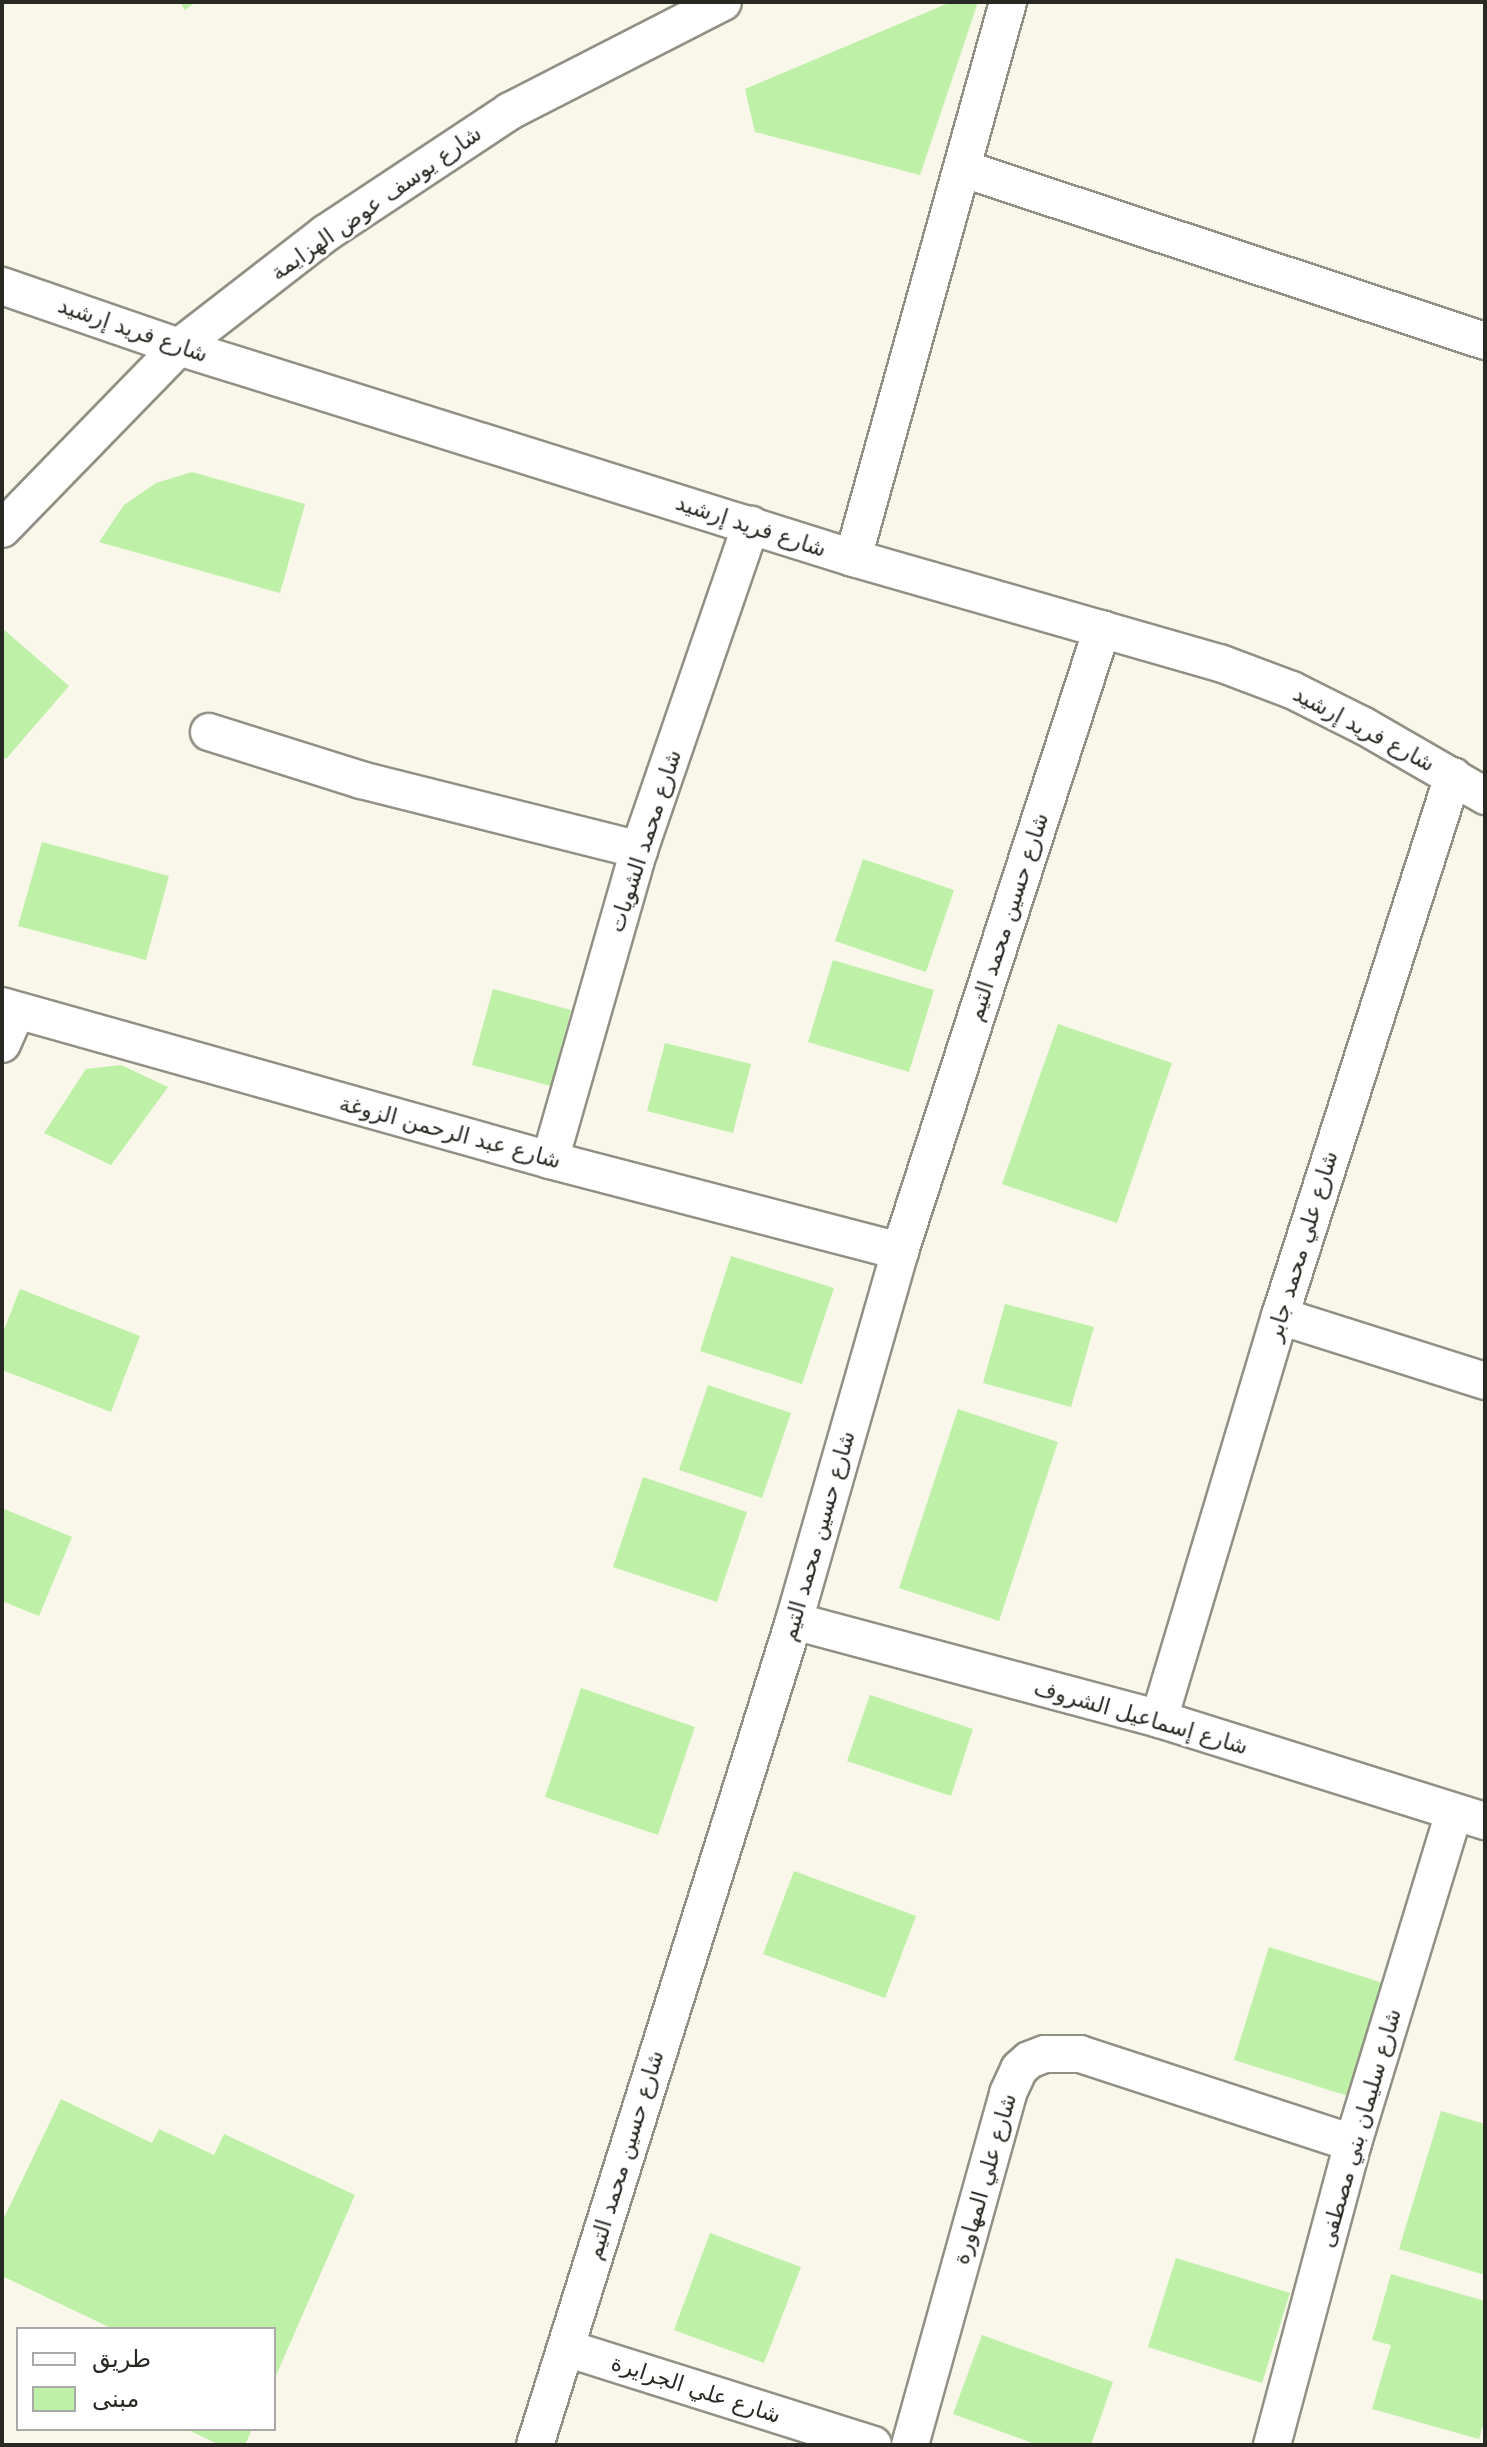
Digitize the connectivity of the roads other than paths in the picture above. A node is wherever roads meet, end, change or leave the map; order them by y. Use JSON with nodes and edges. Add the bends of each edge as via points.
{"nodes":[{"id":1,"x":723,"y":2,"type":"edge"},
{"id":2,"x":1008,"y":2,"type":"edge"},
{"id":3,"x":964,"y":169,"type":"junction"},
{"id":4,"x":2,"y":286,"type":"edge"},
{"id":5,"x":1485,"y":341,"type":"edge"},
{"id":6,"x":179,"y":347,"type":"junction"},
{"id":7,"x":751,"y":525,"type":"junction"},
{"id":8,"x":2,"y":529,"type":"edge"},
{"id":9,"x":853,"y":558,"type":"junction"},
{"id":10,"x":1102,"y":629,"type":"junction"},
{"id":11,"x":209,"y":732,"type":"dead end"},
{"id":12,"x":1453,"y":776,"type":"junction"},
{"id":13,"x":1485,"y":796,"type":"edge"},
{"id":14,"x":639,"y":850,"type":"junction"},
{"id":15,"x":7,"y":1020,"type":"edge"},
{"id":16,"x":550,"y":1160,"type":"junction"},
{"id":17,"x":900,"y":1251,"type":"junction"},
{"id":18,"x":1280,"y":1316,"type":"junction"},
{"id":19,"x":1485,"y":1381,"type":"edge"},
{"id":20,"x":794,"y":1621,"type":"junction"},
{"id":21,"x":1159,"y":1719,"type":"junction"},
{"id":22,"x":1470,"y":1817,"type":"edge"},
{"id":23,"x":1353,"y":2143,"type":"junction"},
{"id":24,"x":566,"y":2348,"type":"junction"},
{"id":25,"x":535,"y":2445,"type":"edge"},
{"id":26,"x":873,"y":2445,"type":"edge"},
{"id":27,"x":910,"y":2445,"type":"edge"},
{"id":28,"x":1272,"y":2445,"type":"edge"}],
"edges":[{"from":1,"to":6,"type":"street","name":"شارع يوسف عوض الهزايمة","via":[[510,111],[326,233]]},
{"from":2,"to":3,"type":"street"},
{"from":3,"to":5,"type":"street"},
{"from":3,"to":9,"type":"street"},
{"from":4,"to":6,"type":"street","name":"شارع فريد إرشيد"},
{"from":6,"to":7,"type":"street","name":"شارع فريد إرشيد"},
{"from":6,"to":8,"type":"street","name":"شارع يوسف عوض الهزايمة"},
{"from":7,"to":9,"type":"street","name":"شارع فريد إرشيد"},
{"from":7,"to":14,"type":"street","name":"شارع محمد الشويات"},
{"from":9,"to":10,"type":"street","name":"شارع فريد إرشيد"},
{"from":10,"to":12,"type":"street","name":"شارع فريد إرشيد","via":[[1292,690]]},
{"from":10,"to":17,"type":"street","name":"شارع حسين محمد التيم"},
{"from":11,"to":14,"type":"street","via":[[361,780]]},
{"from":12,"to":13,"type":"street","name":"شارع فريد إرشيد"},
{"from":12,"to":18,"type":"street","name":"شارع علي محمد جابر"},
{"from":14,"to":16,"type":"street","name":"شارع محمد الشويات"},
{"from":15,"to":16,"type":"street","name":"شارع عبد الرحمن الزوغة"},
{"from":16,"to":17,"type":"street","name":"شارع عبد الرحمن الزوغة"},
{"from":17,"to":20,"type":"street","name":"شارع حسين محمد التيم"},
{"from":18,"to":19,"type":"street"},
{"from":18,"to":21,"type":"street","name":"شارع علي محمد جابر"},
{"from":20,"to":21,"type":"street","name":"شارع إسماعيل الشروف"},
{"from":20,"to":24,"type":"street","name":"شارع حسين محمد التيم"},
{"from":21,"to":22,"type":"street","name":"شارع إسماعيل الشروف"},
{"from":22,"to":23,"type":"street","name":"شارع سليمان بني مصطفى"},
{"from":23,"to":27,"type":"street","name":"شارع علي المهاورة","via":[[1080,2054],[1045,2054],[1029,2060],[1008,2093]]},
{"from":23,"to":28,"type":"street","name":"شارع سليمان بني مصطفى"},
{"from":24,"to":25,"type":"street","name":"شارع حسين محمد التيم"},
{"from":24,"to":26,"type":"street","name":"شارع علي الجرايرة"}]}
